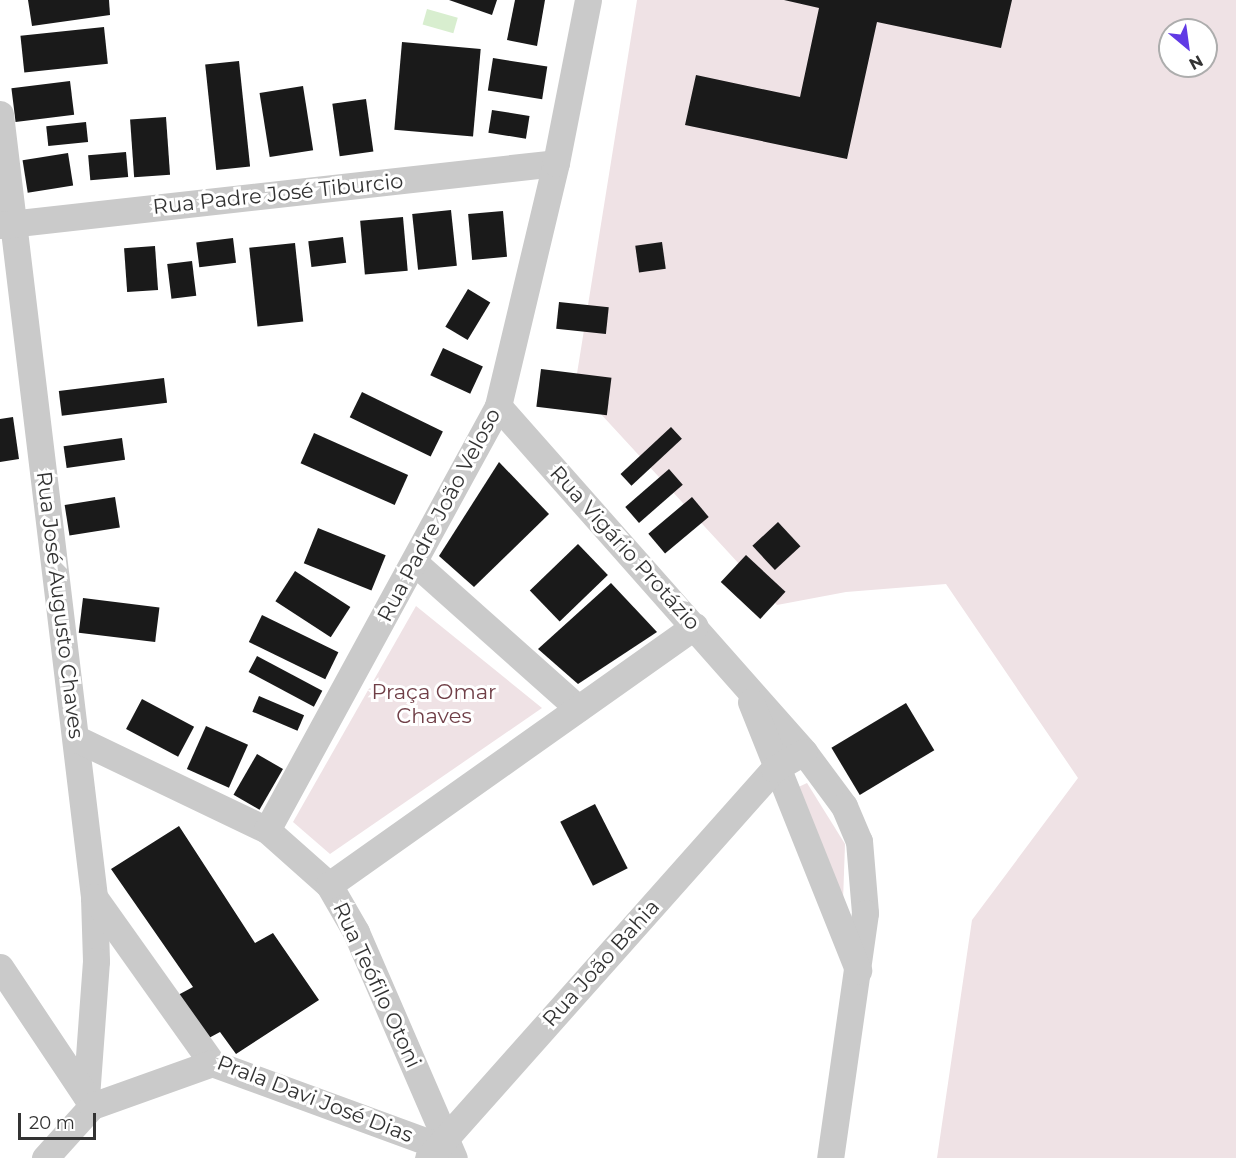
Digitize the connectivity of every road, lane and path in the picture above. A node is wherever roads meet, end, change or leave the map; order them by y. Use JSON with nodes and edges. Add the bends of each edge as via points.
{"nodes":[{"id":1,"x":588,"y":0,"type":"edge"},
{"id":2,"x":0,"y":114,"type":"edge"},
{"id":3,"x":556,"y":163,"type":"junction"},
{"id":4,"x":6,"y":224,"type":"edge"},
{"id":5,"x":498,"y":406,"type":"junction"},
{"id":6,"x":414,"y":562,"type":"junction"},
{"id":7,"x":695,"y":626,"type":"junction"},
{"id":8,"x":748,"y":693,"type":"junction"},
{"id":9,"x":578,"y":708,"type":"junction"},
{"id":10,"x":77,"y":739,"type":"junction"},
{"id":11,"x":804,"y":752,"type":"junction"},
{"id":12,"x":774,"y":769,"type":"junction"},
{"id":13,"x":267,"y":830,"type":"junction"},
{"id":14,"x":329,"y":885,"type":"junction"},
{"id":15,"x":93,"y":897,"type":"junction"},
{"id":16,"x":0,"y":967,"type":"edge"},
{"id":17,"x":858,"y":971,"type":"junction"},
{"id":18,"x":212,"y":1063,"type":"junction"},
{"id":19,"x":89,"y":1101,"type":"junction"},
{"id":20,"x":442,"y":1150,"type":"edge"},
{"id":21,"x":45,"y":1158,"type":"edge"},
{"id":22,"x":830,"y":1158,"type":"edge"}],
"edges":[{"from":1,"to":3,"type":"street","name":"Rua Padre João Veloso"},
{"from":2,"to":4,"type":"street","name":"Rua José Augusto Chaves"},
{"from":3,"to":4,"type":"street","name":"Rua Padre José Tiburcio"},
{"from":3,"to":5,"type":"street","name":"Rua Padre João Veloso"},
{"from":4,"to":10,"type":"street","name":"Rua José Augusto Chaves"},
{"from":5,"to":6,"type":"street","name":"Rua Padre João Veloso"},
{"from":5,"to":7,"type":"street","name":"Rua Vigário Protázio"},
{"from":6,"to":9,"type":"street"},
{"from":6,"to":13,"type":"street","name":"Rua Padre João Veloso"},
{"from":7,"to":8,"type":"street","name":"Rua Vigário Protázio"},
{"from":7,"to":9,"type":"street"},
{"from":8,"to":11,"type":"street","name":"Rua Vigário Protázio"},
{"from":8,"to":12,"type":"street","name":"Rua Vigário Protázio"},
{"from":9,"to":14,"type":"street"},
{"from":10,"to":13,"type":"street","name":"Rua Teófilo Otoni"},
{"from":10,"to":15,"type":"street","name":"Rua José Augusto Chaves"},
{"from":11,"to":12,"type":"street","name":"Rua João Bahia"},
{"from":11,"to":17,"type":"street","name":"Rua Vigário Protázio","via":[[844,806],[859,841],[865,878]]},
{"from":12,"to":17,"type":"street","name":"Rua Vigário Protázio"},
{"from":12,"to":20,"type":"street","name":"Rua João Bahia"},
{"from":13,"to":14,"type":"street","name":"Rua Teófilo Otoni"},
{"from":14,"to":20,"type":"street","name":"Rua Teófilo Otoni","via":[[356,932]]},
{"from":15,"to":18,"type":"street","name":"Prala Davi José Dias"},
{"from":15,"to":19,"type":"street","name":"Rua José Augusto Chaves","via":[[96,961]]},
{"from":16,"to":19,"type":"street"},
{"from":17,"to":22,"type":"street","name":"Rua Vigário Protázio"},
{"from":18,"to":19,"type":"street"},
{"from":18,"to":20,"type":"street","name":"Prala Davi José Dias"},
{"from":19,"to":21,"type":"street"}]}
